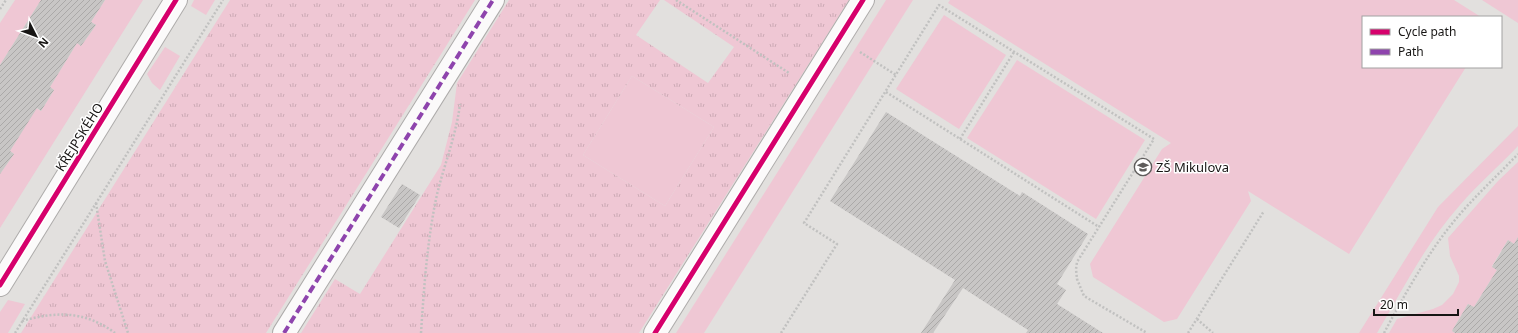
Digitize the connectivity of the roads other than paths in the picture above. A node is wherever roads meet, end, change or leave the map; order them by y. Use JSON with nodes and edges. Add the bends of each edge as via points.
{"nodes":[{"id":1,"x":176,"y":0,"type":"edge"},
{"id":2,"x":493,"y":0,"type":"edge"},
{"id":3,"x":863,"y":0,"type":"edge"},
{"id":4,"x":0,"y":285,"type":"edge"},
{"id":5,"x":284,"y":333,"type":"edge"},
{"id":6,"x":655,"y":333,"type":"edge"}],
"edges":[{"from":1,"to":4,"type":"street","name":"KŘEJPSKÉHO"},
{"from":2,"to":5,"type":"street"},
{"from":3,"to":6,"type":"street"}]}
